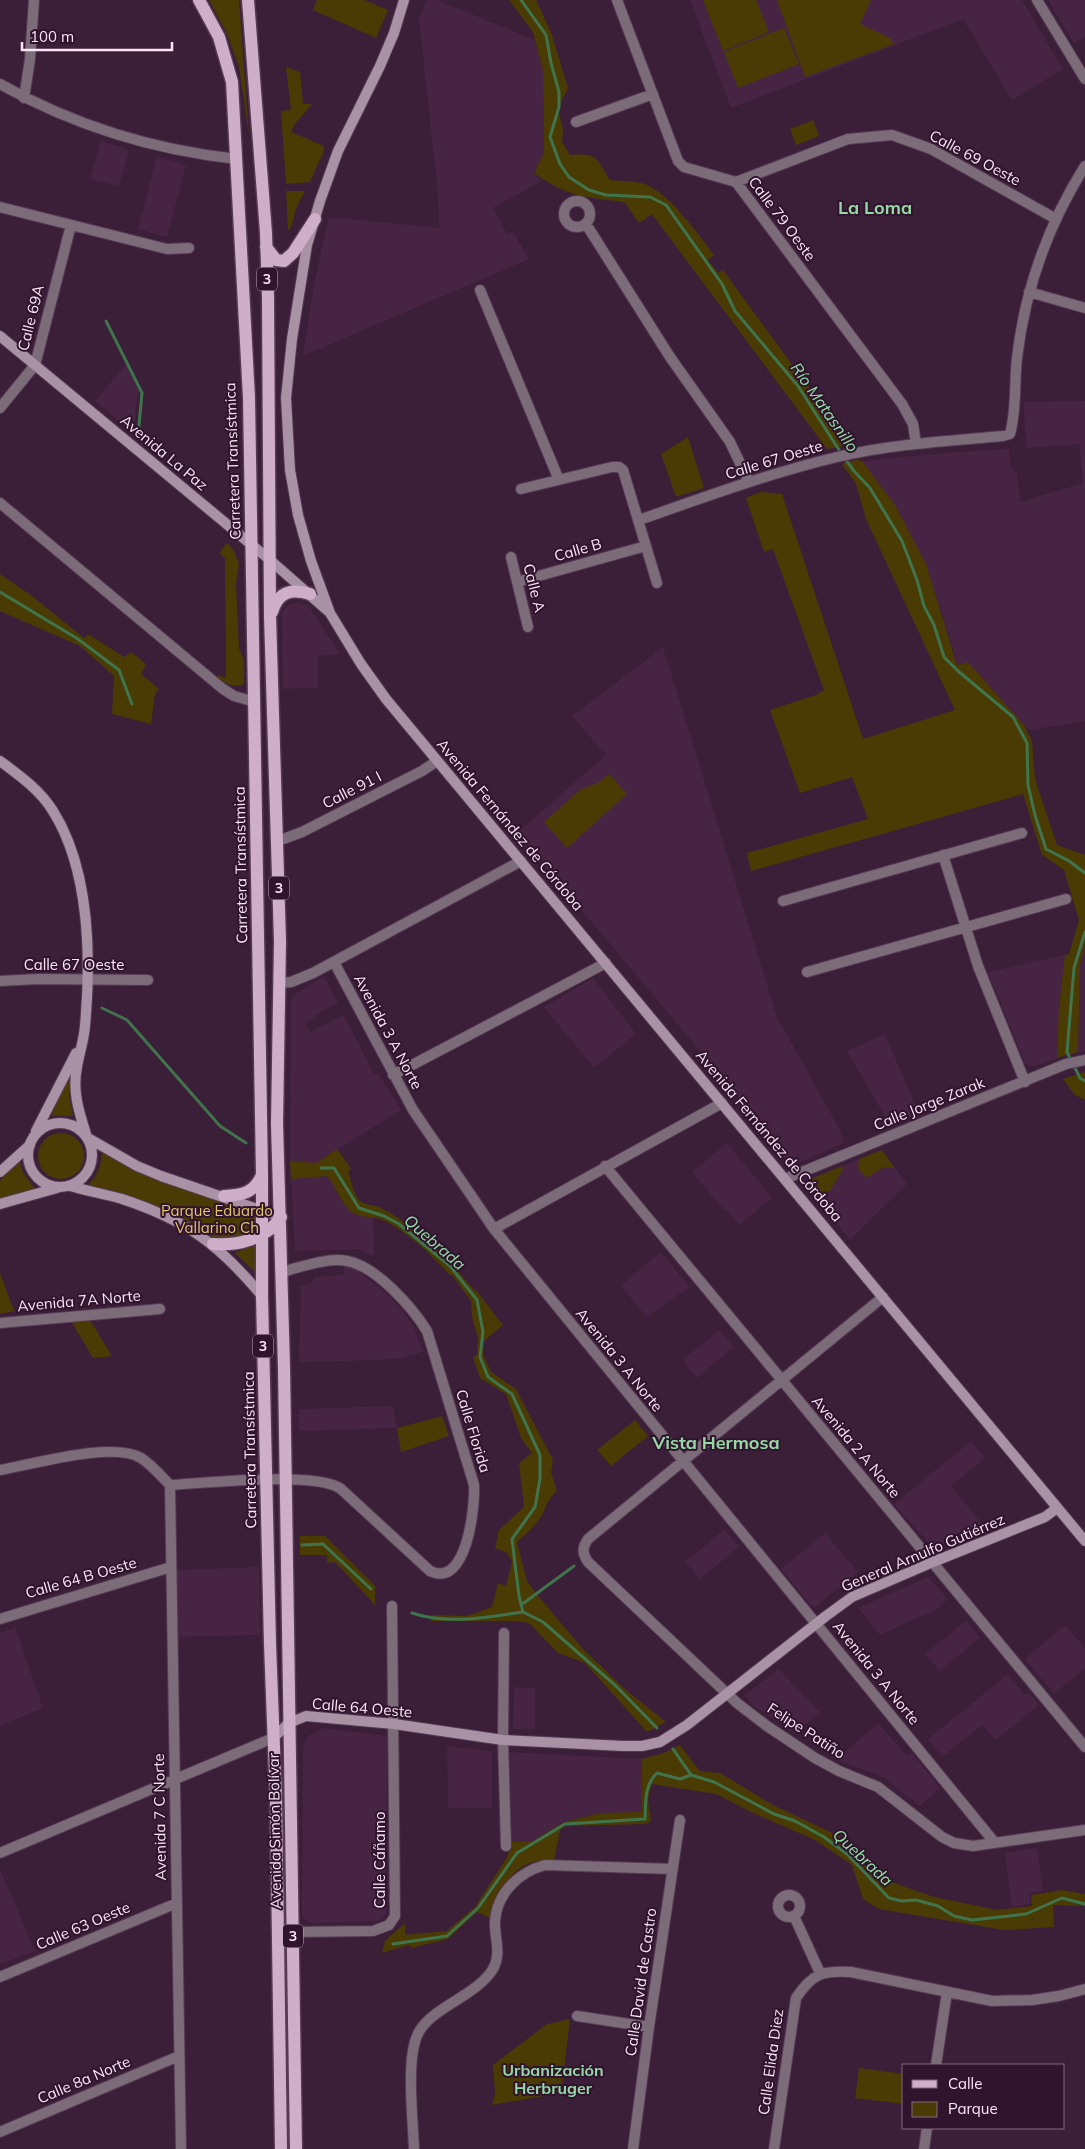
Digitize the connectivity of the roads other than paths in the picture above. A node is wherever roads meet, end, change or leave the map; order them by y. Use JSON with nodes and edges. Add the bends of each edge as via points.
{"nodes":[{"id":1,"x":34,"y":0,"type":"edge"},
{"id":2,"x":199,"y":0,"type":"edge"},
{"id":3,"x":248,"y":0,"type":"edge"},
{"id":4,"x":404,"y":0,"type":"edge"},
{"id":5,"x":617,"y":0,"type":"edge"},
{"id":6,"x":1037,"y":0,"type":"edge"},
{"id":7,"x":1085,"y":79,"type":"edge"},
{"id":8,"x":0,"y":84,"type":"edge"},
{"id":9,"x":653,"y":94,"type":"junction"},
{"id":10,"x":24,"y":98,"type":"junction"},
{"id":11,"x":576,"y":122,"type":"dead end"},
{"id":12,"x":237,"y":159,"type":"junction"},
{"id":13,"x":1085,"y":166,"type":"edge"},
{"id":14,"x":736,"y":182,"type":"junction"},
{"id":15,"x":0,"y":207,"type":"edge"},
{"id":16,"x":315,"y":219,"type":"junction"},
{"id":17,"x":1056,"y":219,"type":"junction"},
{"id":18,"x":586,"y":224,"type":"dead end"},
{"id":19,"x":71,"y":225,"type":"junction"},
{"id":20,"x":266,"y":247,"type":"junction"},
{"id":21,"x":189,"y":248,"type":"dead end"},
{"id":22,"x":480,"y":290,"type":"dead end"},
{"id":23,"x":1029,"y":292,"type":"junction"},
{"id":24,"x":1085,"y":308,"type":"edge"},
{"id":25,"x":0,"y":336,"type":"edge"},
{"id":26,"x":35,"y":365,"type":"junction"},
{"id":27,"x":0,"y":408,"type":"edge"},
{"id":28,"x":916,"y":444,"type":"junction"},
{"id":29,"x":559,"y":480,"type":"junction"},
{"id":30,"x":749,"y":482,"type":"junction"},
{"id":31,"x":521,"y":489,"type":"dead end"},
{"id":32,"x":0,"y":504,"type":"edge"},
{"id":33,"x":639,"y":520,"type":"junction"},
{"id":34,"x":252,"y":546,"type":"junction"},
{"id":35,"x":646,"y":546,"type":"junction"},
{"id":36,"x":511,"y":557,"type":"dead end"},
{"id":37,"x":270,"y":560,"type":"junction"},
{"id":38,"x":517,"y":582,"type":"junction"},
{"id":39,"x":657,"y":583,"type":"dead end"},
{"id":40,"x":310,"y":594,"type":"junction"},
{"id":41,"x":330,"y":613,"type":"junction"},
{"id":42,"x":270,"y":616,"type":"junction"},
{"id":43,"x":528,"y":627,"type":"dead end"},
{"id":44,"x":255,"y":702,"type":"junction"},
{"id":45,"x":0,"y":761,"type":"edge"},
{"id":46,"x":437,"y":761,"type":"junction"},
{"id":47,"x":1022,"y":832,"type":"dead end"},
{"id":48,"x":278,"y":841,"type":"junction"},
{"id":49,"x":943,"y":856,"type":"junction"},
{"id":50,"x":521,"y":861,"type":"junction"},
{"id":51,"x":1066,"y":899,"type":"dead end"},
{"id":52,"x":783,"y":901,"type":"dead end"},
{"id":53,"x":966,"y":928,"type":"junction"},
{"id":54,"x":334,"y":962,"type":"junction"},
{"id":55,"x":606,"y":963,"type":"junction"},
{"id":56,"x":807,"y":972,"type":"dead end"},
{"id":57,"x":89,"y":979,"type":"junction"},
{"id":58,"x":148,"y":980,"type":"dead end"},
{"id":59,"x":0,"y":981,"type":"edge"},
{"id":60,"x":280,"y":983,"type":"junction"},
{"id":61,"x":85,"y":1031,"type":"junction"},
{"id":62,"x":1085,"y":1060,"type":"edge"},
{"id":63,"x":393,"y":1075,"type":"junction"},
{"id":64,"x":1025,"y":1082,"type":"junction"},
{"id":65,"x":722,"y":1103,"type":"junction"},
{"id":66,"x":35,"y":1134,"type":"junction"},
{"id":67,"x":87,"y":1136,"type":"junction"},
{"id":68,"x":30,"y":1145,"type":"junction"},
{"id":69,"x":605,"y":1166,"type":"junction"},
{"id":70,"x":0,"y":1172,"type":"edge"},
{"id":71,"x":262,"y":1175,"type":"junction"},
{"id":72,"x":785,"y":1179,"type":"junction"},
{"id":73,"x":65,"y":1186,"type":"junction"},
{"id":74,"x":224,"y":1196,"type":"junction"},
{"id":75,"x":0,"y":1204,"type":"edge"},
{"id":76,"x":261,"y":1212,"type":"junction"},
{"id":77,"x":281,"y":1217,"type":"junction"},
{"id":78,"x":494,"y":1229,"type":"junction"},
{"id":79,"x":261,"y":1234,"type":"junction"},
{"id":80,"x":212,"y":1244,"type":"junction"},
{"id":81,"x":282,"y":1272,"type":"junction"},
{"id":82,"x":262,"y":1296,"type":"junction"},
{"id":83,"x":883,"y":1297,"type":"junction"},
{"id":84,"x":160,"y":1308,"type":"dead end"},
{"id":85,"x":0,"y":1323,"type":"edge"},
{"id":86,"x":782,"y":1381,"type":"junction"},
{"id":87,"x":682,"y":1460,"type":"junction"},
{"id":88,"x":0,"y":1470,"type":"edge"},
{"id":89,"x":267,"y":1479,"type":"junction"},
{"id":90,"x":286,"y":1480,"type":"junction"},
{"id":91,"x":170,"y":1485,"type":"junction"},
{"id":92,"x":1057,"y":1508,"type":"junction"},
{"id":93,"x":1085,"y":1542,"type":"edge"},
{"id":94,"x":933,"y":1562,"type":"junction"},
{"id":95,"x":171,"y":1567,"type":"junction"},
{"id":96,"x":392,"y":1606,"type":"dead end"},
{"id":97,"x":0,"y":1619,"type":"edge"},
{"id":98,"x":817,"y":1623,"type":"junction"},
{"id":99,"x":504,"y":1633,"type":"dead end"},
{"id":100,"x":728,"y":1694,"type":"junction"},
{"id":101,"x":290,"y":1723,"type":"junction"},
{"id":102,"x":394,"y":1724,"type":"junction"},
{"id":103,"x":273,"y":1738,"type":"junction"},
{"id":104,"x":502,"y":1740,"type":"junction"},
{"id":105,"x":660,"y":1742,"type":"joint"},
{"id":106,"x":1085,"y":1747,"type":"edge"},
{"id":107,"x":175,"y":1780,"type":"junction"},
{"id":108,"x":680,"y":1820,"type":"dead end"},
{"id":109,"x":1085,"y":1830,"type":"edge"},
{"id":110,"x":995,"y":1843,"type":"junction"},
{"id":111,"x":506,"y":1846,"type":"dead end"},
{"id":112,"x":0,"y":1853,"type":"edge"},
{"id":113,"x":672,"y":1869,"type":"junction"},
{"id":114,"x":177,"y":1903,"type":"junction"},
{"id":115,"x":794,"y":1916,"type":"dead end"},
{"id":116,"x":293,"y":1932,"type":"junction"},
{"id":117,"x":820,"y":1973,"type":"junction"},
{"id":118,"x":0,"y":1977,"type":"edge"},
{"id":119,"x":1085,"y":1989,"type":"edge"},
{"id":120,"x":946,"y":1992,"type":"junction"},
{"id":121,"x":1072,"y":1993,"type":"junction"},
{"id":122,"x":1085,"y":1995,"type":"edge"},
{"id":123,"x":577,"y":2016,"type":"dead end"},
{"id":124,"x":649,"y":2027,"type":"junction"},
{"id":125,"x":179,"y":2056,"type":"junction"},
{"id":126,"x":936,"y":2064,"type":"edge"},
{"id":127,"x":928,"y":2129,"type":"edge"},
{"id":128,"x":0,"y":2132,"type":"edge"},
{"id":129,"x":181,"y":2149,"type":"edge"},
{"id":130,"x":281,"y":2149,"type":"edge"},
{"id":131,"x":296,"y":2149,"type":"edge"},
{"id":132,"x":414,"y":2149,"type":"edge"},
{"id":133,"x":633,"y":2149,"type":"edge"},
{"id":134,"x":774,"y":2149,"type":"edge"},
{"id":135,"x":924,"y":2149,"type":"edge"}],
"edges":[{"from":1,"to":10,"type":"street"},
{"from":2,"to":12,"type":"main road","name":"Carretera Transístmica","number":"3","via":[[219,37],[232,82]]},
{"from":3,"to":20,"type":"main road","number":"3"},
{"from":4,"to":16,"type":"main road","name":"Avenida Fernández de Córdoba","via":[[380,66],[338,151]]},
{"from":5,"to":9,"type":"street","name":"Calle 79 Oeste"},
{"from":6,"to":7,"type":"street"},
{"from":8,"to":10,"type":"street"},
{"from":9,"to":11,"type":"street"},
{"from":9,"to":14,"type":"street","name":"Calle 79 Oeste","via":[[678,161],[684,167]]},
{"from":10,"to":12,"type":"street","via":[[126,138]]},
{"from":12,"to":34,"type":"main road","name":"Carretera Transístmica","number":"3","via":[[249,398]]},
{"from":13,"to":17,"type":"street"},
{"from":14,"to":17,"type":"street","name":"Calle 69 Oeste","via":[[848,139],[892,135],[931,149]]},
{"from":14,"to":28,"type":"street","name":"Calle 79 Oeste","via":[[902,404],[913,424]]},
{"from":15,"to":19,"type":"street"},
{"from":16,"to":20,"type":"main road","via":[[284,261],[276,260]]},
{"from":16,"to":41,"type":"main road","name":"Avenida Fernández de Córdoba","via":[[307,245],[292,340],[286,427],[298,515]]},
{"from":17,"to":23,"type":"street"},
{"from":18,"to":30,"type":"street","via":[[670,357],[730,442]]},
{"from":19,"to":21,"type":"street","via":[[167,249]]},
{"from":19,"to":26,"type":"street","name":"Calle 69A"},
{"from":20,"to":37,"type":"main road","number":"3"},
{"from":22,"to":29,"type":"street"},
{"from":23,"to":24,"type":"street"},
{"from":23,"to":28,"type":"street","name":"Calle 67 Oeste","via":[[1017,358],[1014,419],[1010,434]]},
{"from":25,"to":26,"type":"main road","name":"Avenida La Paz"},
{"from":26,"to":27,"type":"street","name":"Calle 69A"},
{"from":26,"to":34,"type":"main road","name":"Avenida La Paz"},
{"from":28,"to":30,"type":"street","name":"Calle 67 Oeste","via":[[837,457]]},
{"from":29,"to":31,"type":"street"},
{"from":29,"to":33,"type":"street","via":[[619,467],[626,476]]},
{"from":30,"to":33,"type":"street","name":"Calle 67 Oeste"},
{"from":32,"to":44,"type":"street","via":[[222,689]]},
{"from":33,"to":35,"type":"street"},
{"from":34,"to":37,"type":"main road","name":"Avenida La Paz"},
{"from":34,"to":44,"type":"main road","name":"Carretera Transístmica","number":"3"},
{"from":35,"to":38,"type":"street","name":"Calle B"},
{"from":35,"to":39,"type":"street"},
{"from":36,"to":38,"type":"street","name":"Calle A"},
{"from":37,"to":40,"type":"main road","name":"Avenida La Paz"},
{"from":37,"to":42,"type":"main road","number":"3"},
{"from":38,"to":43,"type":"street","name":"Calle A"},
{"from":40,"to":41,"type":"main road","name":"Avenida La Paz"},
{"from":40,"to":42,"type":"main road","via":[[295,590],[284,593],[276,601]]},
{"from":41,"to":46,"type":"main road","name":"Avenida Fernández de Córdoba","via":[[386,700]]},
{"from":42,"to":48,"type":"main road","number":"3"},
{"from":44,"to":71,"type":"main road","name":"Carretera Transístmica","number":"3"},
{"from":45,"to":57,"type":"main road","via":[[38,792],[65,834],[84,910]]},
{"from":46,"to":48,"type":"street","name":"Calle 91 I","via":[[302,832]]},
{"from":46,"to":50,"type":"main road","name":"Avenida Fernández de Córdoba"},
{"from":47,"to":49,"type":"street"},
{"from":48,"to":60,"type":"main road","number":"3"},
{"from":49,"to":52,"type":"street"},
{"from":49,"to":53,"type":"street"},
{"from":50,"to":54,"type":"street"},
{"from":50,"to":55,"type":"main road","name":"Avenida Fernández de Córdoba"},
{"from":51,"to":53,"type":"street"},
{"from":53,"to":56,"type":"street"},
{"from":53,"to":64,"type":"street"},
{"from":54,"to":60,"type":"street","via":[[291,982]]},
{"from":54,"to":63,"type":"street","name":"Avenida 3 A Norte"},
{"from":55,"to":63,"type":"street"},
{"from":55,"to":65,"type":"main road","name":"Avenida Fernández de Córdoba"},
{"from":57,"to":58,"type":"street","name":"Calle 67 Oeste"},
{"from":57,"to":59,"type":"street","name":"Calle 67 Oeste"},
{"from":57,"to":61,"type":"main road"},
{"from":60,"to":77,"type":"main road","number":"3","via":[[277,1124]]},
{"from":61,"to":66,"type":"main road"},
{"from":61,"to":67,"type":"main road","via":[[75,1089],[78,1111]]},
{"from":62,"to":64,"type":"street","name":"Calle Jorge Zarak","via":[[1066,1064]]},
{"from":63,"to":78,"type":"street","name":"Avenida 3 A Norte","via":[[435,1144]]},
{"from":64,"to":72,"type":"street","name":"Calle Jorge Zarak"},
{"from":65,"to":69,"type":"street"},
{"from":65,"to":72,"type":"main road","name":"Avenida Fernández de Córdoba"},
{"from":66,"to":67,"type":"main road","via":[[51,1123],[61,1122],[79,1128]]},
{"from":66,"to":68,"type":"main road"},
{"from":67,"to":73,"type":"main road","via":[[92,1147],[91,1166],[86,1175]]},
{"from":67,"to":74,"type":"main road","via":[[145,1169]]},
{"from":68,"to":70,"type":"main road"},
{"from":68,"to":73,"type":"main road","via":[[27,1154],[33,1174],[40,1181]]},
{"from":69,"to":78,"type":"street"},
{"from":69,"to":86,"type":"street","name":"Avenida 2 A Norte"},
{"from":71,"to":74,"type":"main road","via":[[250,1192]]},
{"from":71,"to":76,"type":"main road","name":"Carretera Transístmica","number":"3"},
{"from":72,"to":83,"type":"main road","name":"Avenida Fernández de Córdoba"},
{"from":73,"to":75,"type":"main road"},
{"from":73,"to":80,"type":"main road","via":[[123,1200],[173,1219]]},
{"from":74,"to":76,"type":"main road"},
{"from":76,"to":77,"type":"main road"},
{"from":76,"to":79,"type":"main road","name":"Carretera Transístmica","number":"3"},
{"from":77,"to":79,"type":"main road"},
{"from":77,"to":81,"type":"main road","number":"3"},
{"from":78,"to":87,"type":"street","name":"Avenida 3 A Norte"},
{"from":79,"to":80,"type":"main road","via":[[234,1244]]},
{"from":79,"to":82,"type":"main road","name":"Carretera Transístmica","number":"3"},
{"from":80,"to":82,"type":"main road"},
{"from":81,"to":90,"type":"main road","number":"3"},
{"from":81,"to":90,"type":"street","name":"Calle Florida","via":[[346,1260],[356,1263],[400,1296],[418,1318],[426,1331],[474,1484],[472,1520],[460,1559],[450,1572],[437,1574],[423,1566],[335,1484]]},
{"from":82,"to":89,"type":"main road","name":"Carretera Transístmica","number":"3"},
{"from":83,"to":86,"type":"street"},
{"from":83,"to":92,"type":"main road","name":"Avenida Fernández de Córdoba"},
{"from":84,"to":85,"type":"street","name":"Avenida 7A Norte"},
{"from":86,"to":87,"type":"street"},
{"from":86,"to":94,"type":"street","name":"Avenida 2 A Norte"},
{"from":87,"to":98,"type":"street","name":"Avenida 3 A Norte"},
{"from":87,"to":100,"type":"street","name":"Felipe Patiño","via":[[588,1539],[583,1554]]},
{"from":88,"to":91,"type":"street","via":[[104,1450],[123,1451],[141,1458]]},
{"from":89,"to":90,"type":"street"},
{"from":89,"to":91,"type":"street"},
{"from":89,"to":103,"type":"main road","name":"Carretera Transístmica","number":"3"},
{"from":90,"to":101,"type":"main road","number":"3"},
{"from":91,"to":95,"type":"street","name":"Avenida 7 C Norte"},
{"from":92,"to":93,"type":"main road","name":"Avenida Fernández de Córdoba"},
{"from":92,"to":94,"type":"main road","name":"General Arnulfo Gutiérrez","via":[[1045,1517]]},
{"from":94,"to":98,"type":"main road","name":"General Arnulfo Gutiérrez","via":[[852,1597]]},
{"from":94,"to":106,"type":"street","name":"Avenida 2 A Norte"},
{"from":95,"to":97,"type":"street","name":"Calle 64 B Oeste"},
{"from":95,"to":107,"type":"street","name":"Avenida 7 C Norte"},
{"from":96,"to":102,"type":"street"},
{"from":98,"to":100,"type":"main road","name":"General Arnulfo Gutiérrez"},
{"from":98,"to":110,"type":"street","name":"Avenida 3 A Norte"},
{"from":99,"to":104,"type":"street"},
{"from":100,"to":105,"type":"main road","name":"General Arnulfo Gutiérrez"},
{"from":100,"to":110,"type":"street","name":"Felipe Patiño","via":[[766,1726],[815,1758],[878,1787],[942,1837],[973,1846]]},
{"from":101,"to":102,"type":"main road","name":"Calle 64 Oeste","via":[[306,1716]]},
{"from":101,"to":103,"type":"main road","name":"Calle 64 Oeste"},
{"from":101,"to":116,"type":"main road","name":"Avenida Simón Bolívar","number":"3"},
{"from":102,"to":104,"type":"main road","name":"Calle 64 Oeste"},
{"from":102,"to":116,"type":"street","name":"Calle Cáñamo","via":[[396,1916],[389,1925],[373,1931]]},
{"from":103,"to":107,"type":"street","name":"Calle 64 Oeste"},
{"from":103,"to":130,"type":"main road","name":"Avenida Simón Bolívar","number":"3"},
{"from":104,"to":105,"type":"main road","name":"Calle 64 Oeste","via":[[623,1746]]},
{"from":104,"to":111,"type":"street"},
{"from":107,"to":112,"type":"street","name":"Calle 64 Oeste"},
{"from":107,"to":114,"type":"street","name":"Avenida 7 C Norte"},
{"from":108,"to":113,"type":"street","name":"Calle David de Castro"},
{"from":109,"to":110,"type":"street","name":"Felipe Patiño"},
{"from":113,"to":124,"type":"street","name":"Calle David de Castro"},
{"from":113,"to":132,"type":"street","via":[[545,1865],[520,1876],[507,1889],[499,1903],[495,1921],[498,1948],[492,1971],[480,1984],[424,2023],[417,2035],[411,2054]]},
{"from":114,"to":118,"type":"street","name":"Calle 63 Oeste"},
{"from":114,"to":125,"type":"street","name":"Avenida 7 C Norte"},
{"from":115,"to":117,"type":"street"},
{"from":116,"to":131,"type":"main road","name":"Avenida Simón Bolívar","number":"3"},
{"from":117,"to":120,"type":"street","via":[[851,1972]]},
{"from":117,"to":134,"type":"street","name":"Calle Elida Diez","via":[[806,1982],[796,1998]]},
{"from":119,"to":121,"type":"street"},
{"from":120,"to":121,"type":"street","via":[[992,2001],[1032,2000]]},
{"from":120,"to":126,"type":"street"},
{"from":121,"to":122,"type":"street"},
{"from":123,"to":124,"type":"street"},
{"from":124,"to":133,"type":"street","name":"Calle David de Castro"},
{"from":125,"to":128,"type":"street","name":"Calle 8a Norte"},
{"from":125,"to":129,"type":"street","name":"Avenida 7 C Norte"},
{"from":127,"to":135,"type":"street"}]}
